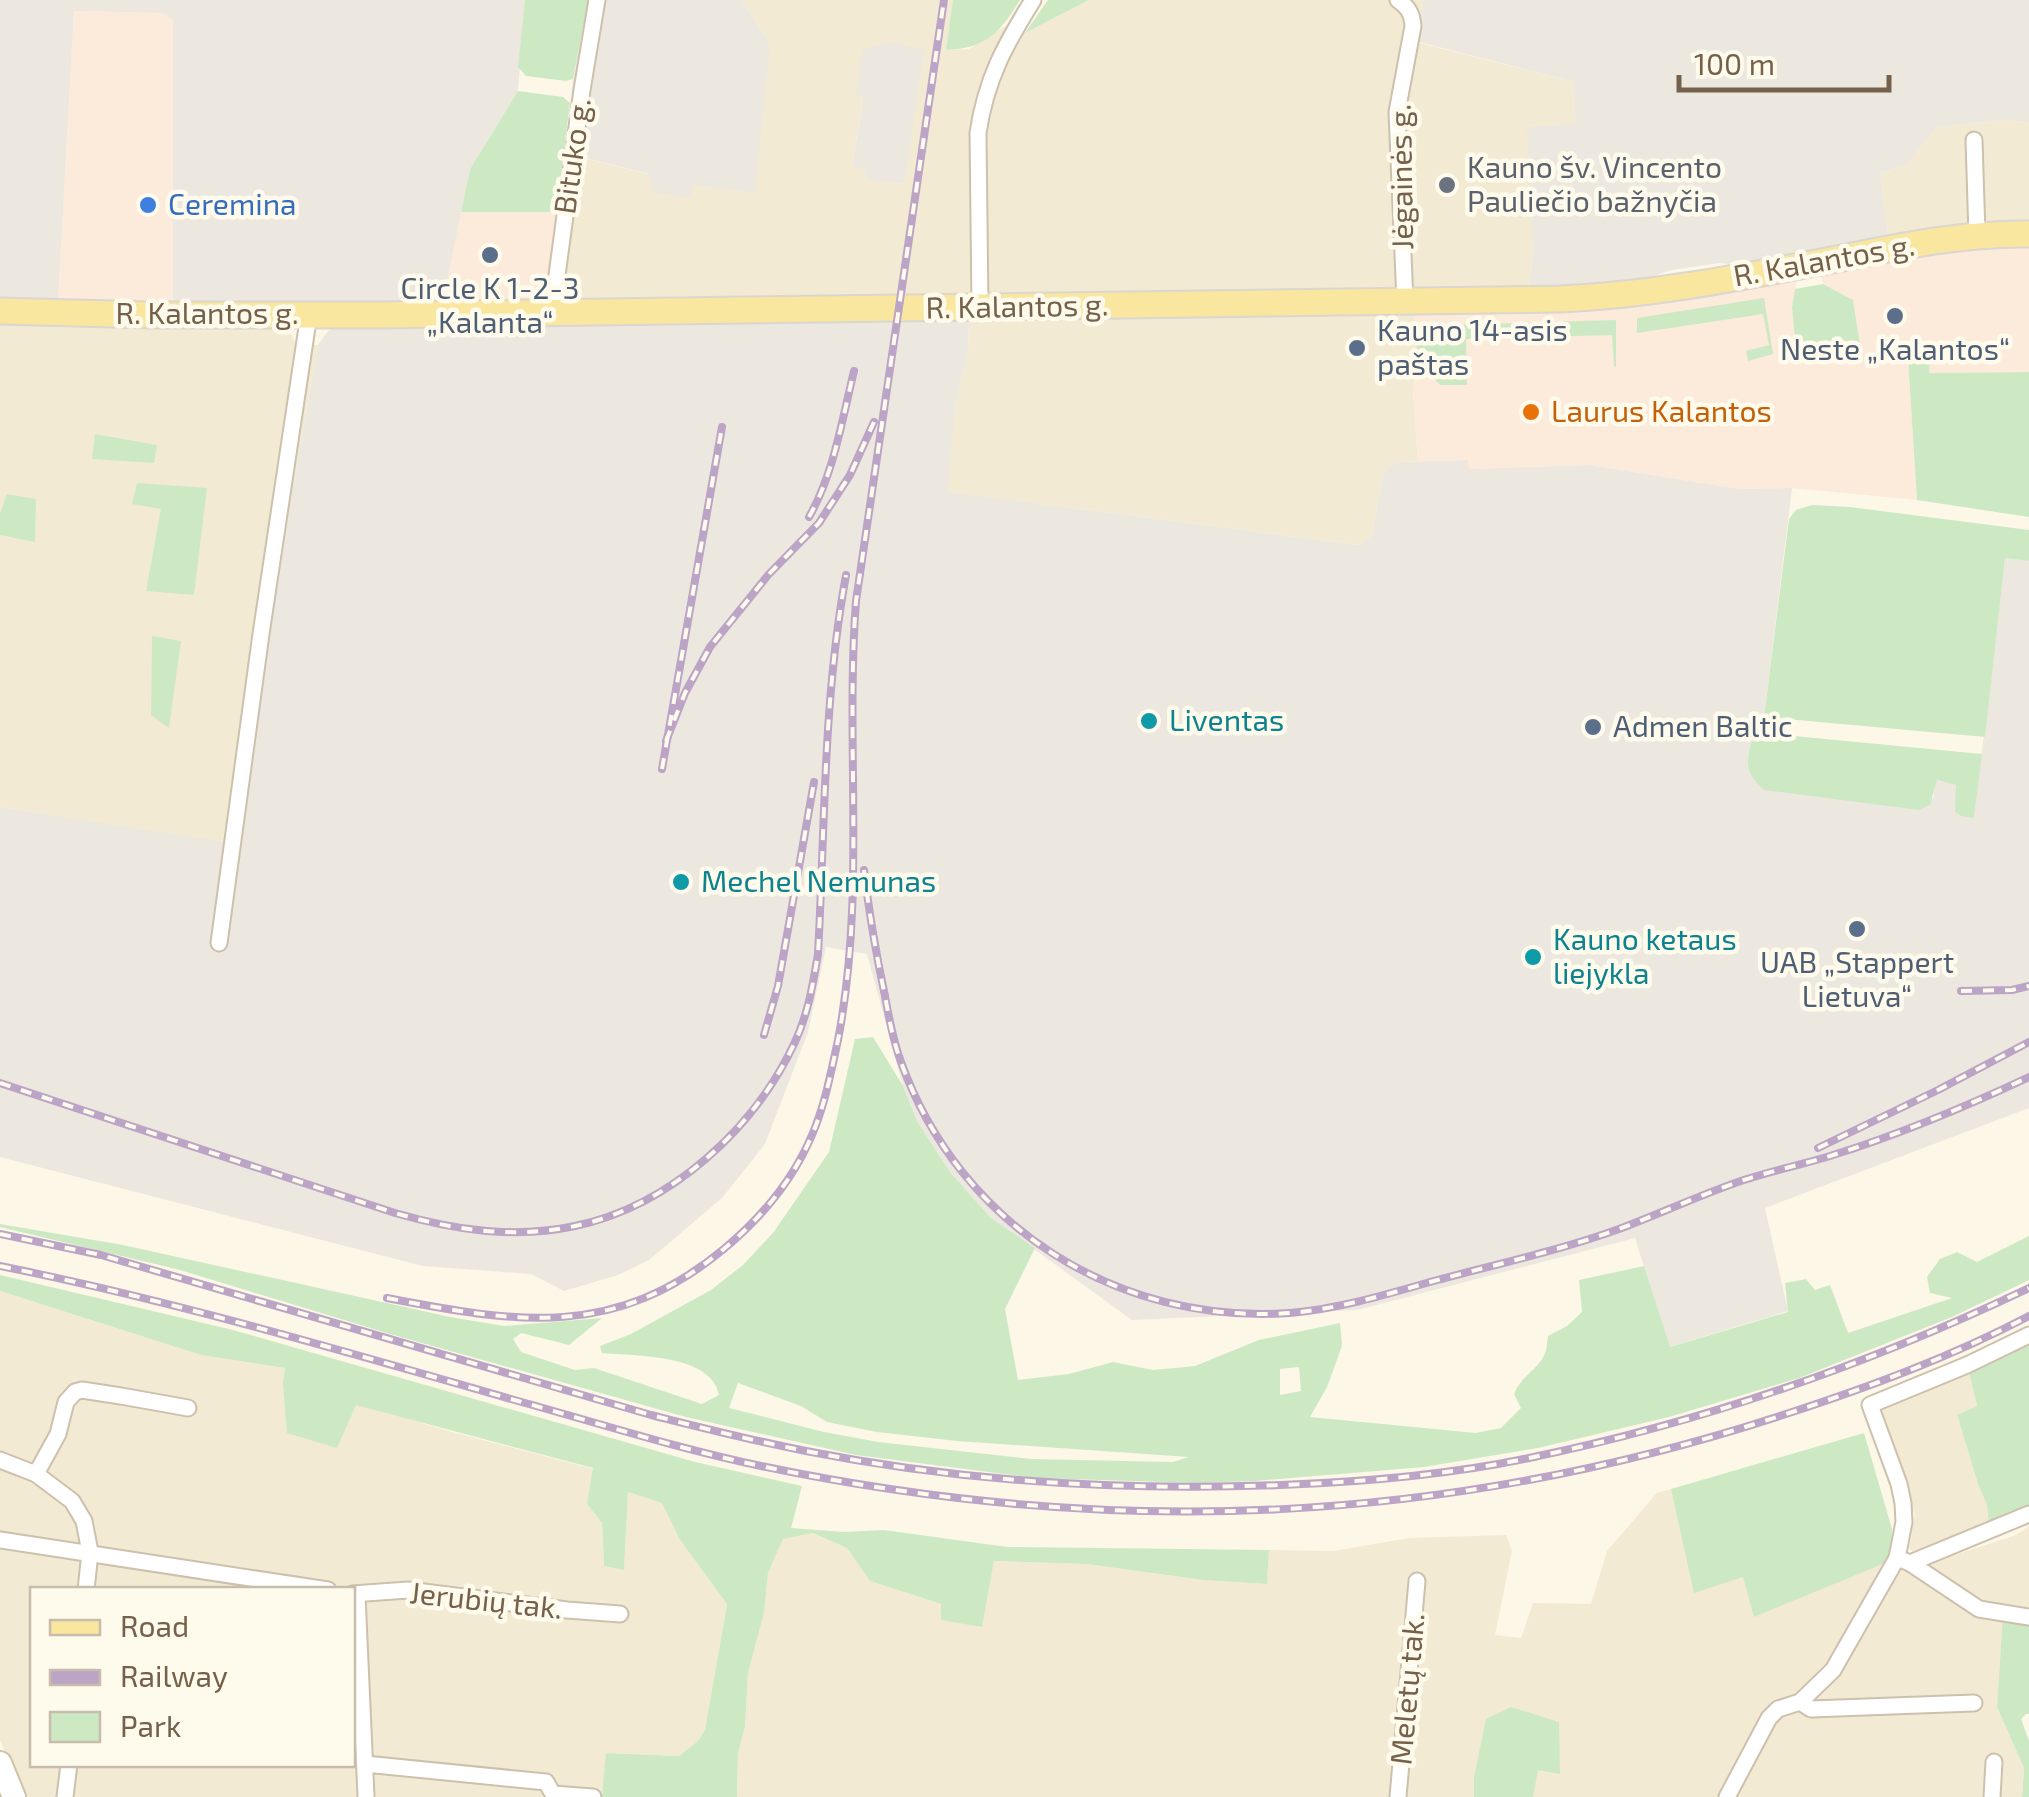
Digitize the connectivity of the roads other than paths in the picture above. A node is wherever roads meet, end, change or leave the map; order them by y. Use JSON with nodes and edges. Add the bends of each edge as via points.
{"nodes":[{"id":1,"x":598,"y":0,"type":"edge"},
{"id":2,"x":1033,"y":0,"type":"edge"},
{"id":3,"x":1398,"y":0,"type":"edge"},
{"id":4,"x":1974,"y":140,"type":"dead end"},
{"id":5,"x":2029,"y":234,"type":"edge"},
{"id":6,"x":1977,"y":236,"type":"junction"},
{"id":7,"x":1405,"y":302,"type":"junction"},
{"id":8,"x":980,"y":307,"type":"junction"},
{"id":9,"x":0,"y":311,"type":"edge"},
{"id":10,"x":552,"y":312,"type":"junction"},
{"id":11,"x":309,"y":314,"type":"junction"},
{"id":12,"x":219,"y":942,"type":"dead end"},
{"id":13,"x":2029,"y":1335,"type":"edge"},
{"id":14,"x":188,"y":1408,"type":"dead end"},
{"id":15,"x":0,"y":1460,"type":"edge"},
{"id":16,"x":36,"y":1474,"type":"junction"},
{"id":17,"x":2029,"y":1514,"type":"edge"},
{"id":18,"x":0,"y":1540,"type":"edge"},
{"id":19,"x":90,"y":1552,"type":"junction"},
{"id":20,"x":1903,"y":1561,"type":"junction"},
{"id":21,"x":1417,"y":1581,"type":"dead end"},
{"id":22,"x":86,"y":1587,"type":"edge"},
{"id":23,"x":309,"y":1587,"type":"edge"},
{"id":24,"x":355,"y":1595,"type":"edge"},
{"id":25,"x":620,"y":1614,"type":"dead end"},
{"id":26,"x":2029,"y":1617,"type":"edge"},
{"id":27,"x":1800,"y":1702,"type":"junction"},
{"id":28,"x":1974,"y":1704,"type":"dead end"},
{"id":29,"x":1994,"y":1762,"type":"dead end"},
{"id":30,"x":0,"y":1763,"type":"edge"},
{"id":31,"x":365,"y":1764,"type":"junction"},
{"id":32,"x":69,"y":1767,"type":"edge"},
{"id":33,"x":8,"y":1792,"type":"edge"},
{"id":34,"x":553,"y":1795,"type":"edge"},
{"id":35,"x":366,"y":1796,"type":"edge"},
{"id":36,"x":66,"y":1797,"type":"edge"},
{"id":37,"x":593,"y":1797,"type":"edge"},
{"id":38,"x":1398,"y":1797,"type":"edge"},
{"id":39,"x":1727,"y":1797,"type":"edge"},
{"id":40,"x":1992,"y":1797,"type":"edge"}],
"edges":[{"from":1,"to":10,"type":"street","name":"Bituko g."},
{"from":2,"to":8,"type":"street","via":[[1005,45],[982,108]]},
{"from":3,"to":7,"type":"street","name":"Jėgainės g.","via":[[1413,26],[1397,112]]},
{"from":4,"to":6,"type":"street"},
{"from":5,"to":6,"type":"main road","name":"R. Kalantos g."},
{"from":6,"to":7,"type":"main road","name":"R. Kalantos g.","via":[[1630,295]]},
{"from":7,"to":8,"type":"main road","name":"R. Kalantos g."},
{"from":8,"to":10,"type":"main road","name":"R. Kalantos g."},
{"from":9,"to":11,"type":"main road","name":"R. Kalantos g."},
{"from":10,"to":11,"type":"main road","name":"R. Kalantos g."},
{"from":11,"to":12,"type":"street"},
{"from":13,"to":20,"type":"street","via":[[1870,1405],[1899,1484]]},
{"from":14,"to":16,"type":"street","via":[[75,1392]]},
{"from":15,"to":16,"type":"street"},
{"from":16,"to":19,"type":"street","via":[[72,1501]]},
{"from":17,"to":20,"type":"street"},
{"from":18,"to":19,"type":"street"},
{"from":19,"to":22,"type":"street"},
{"from":19,"to":23,"type":"street"},
{"from":20,"to":26,"type":"street","via":[[1980,1609]]},
{"from":20,"to":27,"type":"street","via":[[1833,1670]]},
{"from":21,"to":38,"type":"street","name":"Meletų tak."},
{"from":24,"to":25,"type":"street","name":"Jerubių tak.","via":[[408,1590]]},
{"from":24,"to":31,"type":"street"},
{"from":27,"to":28,"type":"street","via":[[1811,1709]]},
{"from":27,"to":39,"type":"street","via":[[1769,1718]]},
{"from":29,"to":40,"type":"street"},
{"from":30,"to":33,"type":"main road"},
{"from":31,"to":34,"type":"street","via":[[546,1782]]},
{"from":31,"to":35,"type":"street"},
{"from":32,"to":36,"type":"street"},
{"from":34,"to":37,"type":"street"}]}
